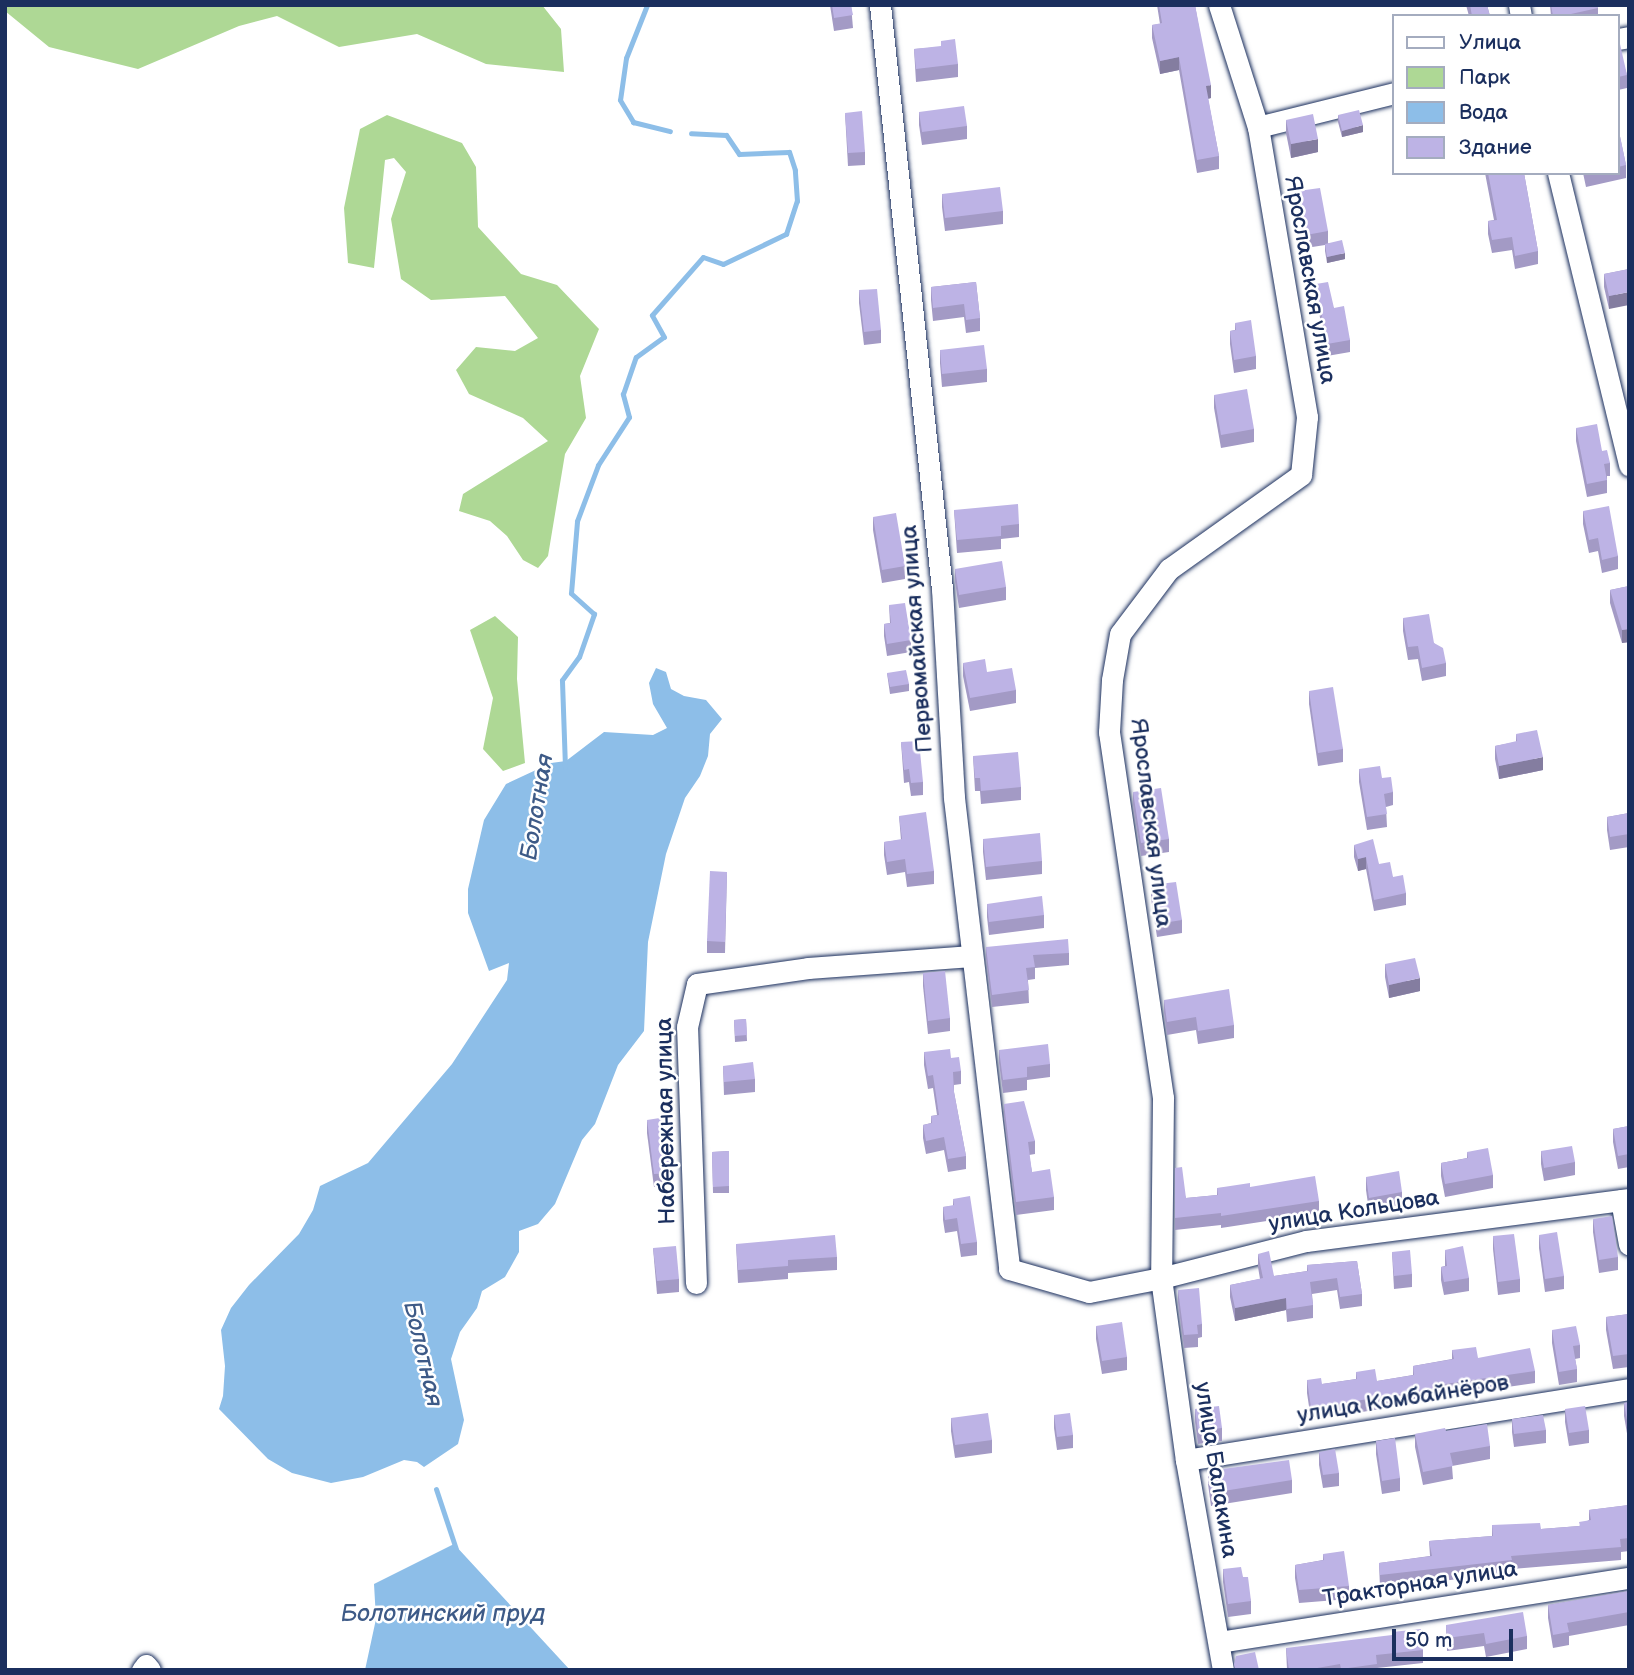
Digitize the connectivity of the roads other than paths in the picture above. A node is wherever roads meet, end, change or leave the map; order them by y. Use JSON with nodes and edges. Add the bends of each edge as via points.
{"nodes":[{"id":1,"x":880,"y":5,"type":"edge"},
{"id":2,"x":1219,"y":5,"type":"edge"},
{"id":3,"x":1392,"y":94,"type":"edge"},
{"id":4,"x":1258,"y":127,"type":"junction"},
{"id":5,"x":1558,"y":175,"type":"edge"},
{"id":6,"x":1629,"y":465,"type":"edge"},
{"id":7,"x":972,"y":956,"type":"junction"},
{"id":8,"x":1625,"y":1199,"type":"edge"},
{"id":9,"x":1629,"y":1244,"type":"edge"},
{"id":10,"x":1009,"y":1269,"type":"joint"},
{"id":11,"x":1161,"y":1278,"type":"junction"},
{"id":12,"x":696,"y":1283,"type":"dead end"},
{"id":13,"x":1629,"y":1390,"type":"edge"},
{"id":14,"x":1186,"y":1460,"type":"junction"},
{"id":15,"x":1629,"y":1578,"type":"edge"},
{"id":16,"x":1219,"y":1642,"type":"junction"},
{"id":17,"x":1223,"y":1670,"type":"edge"}],
"edges":[{"from":1,"to":7,"type":"street","name":"Первомайская улица","via":[[942,589],[954,798]]},
{"from":2,"to":4,"type":"street","name":"Ярославская улица"},
{"from":3,"to":4,"type":"street"},
{"from":4,"to":11,"type":"street","name":"Ярославская улица","via":[[1307,417],[1301,475],[1169,569],[1120,635],[1112,680],[1110,732],[1163,1098]]},
{"from":5,"to":6,"type":"street"},
{"from":7,"to":10,"type":"street","name":"Первомайская улица"},
{"from":7,"to":12,"type":"street","name":"Набережная улица","via":[[808,968],[697,984],[687,1027]]},
{"from":8,"to":9,"type":"street"},
{"from":8,"to":11,"type":"street","name":"улица Кольцова","via":[[1306,1241]]},
{"from":10,"to":11,"type":"street","name":"улица Кольцова","via":[[1089,1292]]},
{"from":11,"to":14,"type":"street","name":"улица Балакина"},
{"from":13,"to":14,"type":"street","name":"улица Комбайнёров"},
{"from":14,"to":16,"type":"street","name":"улица Балакина"},
{"from":15,"to":16,"type":"street","name":"Тракторная улица"},
{"from":16,"to":17,"type":"street","name":"улица Балакина"}]}
